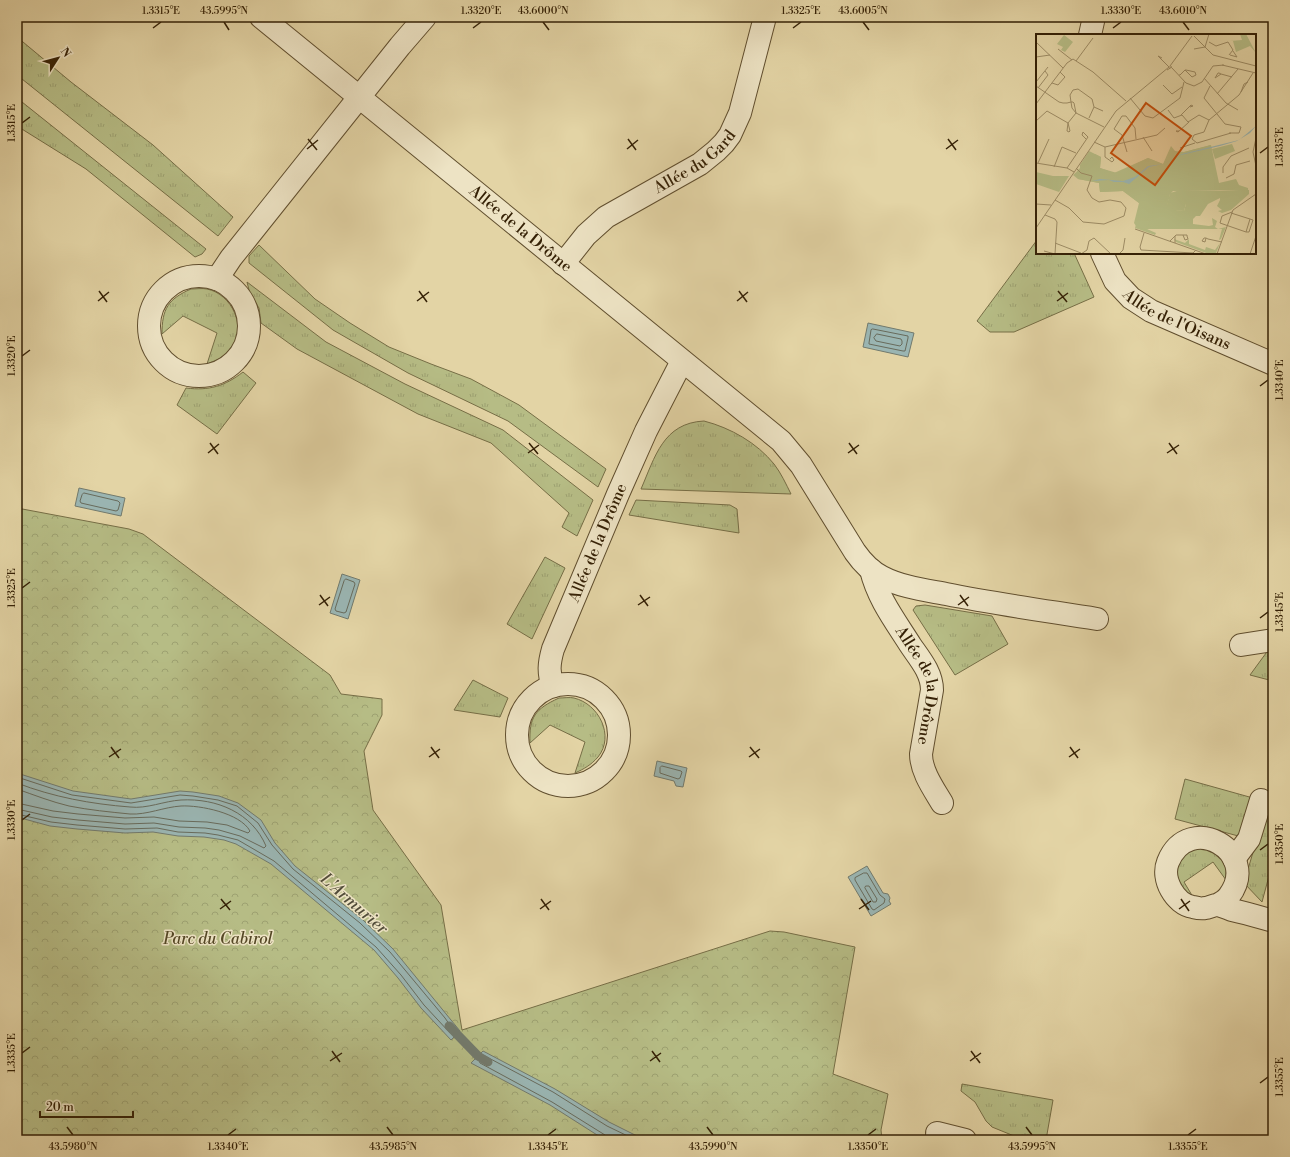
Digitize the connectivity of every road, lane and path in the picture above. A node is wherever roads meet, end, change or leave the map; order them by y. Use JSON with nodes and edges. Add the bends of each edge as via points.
{"nodes":[{"id":1,"x":261,"y":17,"type":"edge"},
{"id":2,"x":425,"y":17,"type":"edge"},
{"id":3,"x":765,"y":17,"type":"edge"},
{"id":4,"x":1094,"y":17,"type":"edge"},
{"id":5,"x":1090,"y":34,"type":"edge"},
{"id":6,"x":360,"y":97,"type":"junction"},
{"id":7,"x":1102,"y":254,"type":"edge"},
{"id":8,"x":563,"y":264,"type":"junction"},
{"id":9,"x":217,"y":279,"type":"junction"},
{"id":10,"x":682,"y":361,"type":"junction"},
{"id":11,"x":1273,"y":364,"type":"edge"},
{"id":12,"x":871,"y":570,"type":"junction"},
{"id":13,"x":1097,"y":619,"type":"dead end"},
{"id":14,"x":1273,"y":640,"type":"edge"},
{"id":15,"x":1241,"y":645,"type":"dead end"},
{"id":16,"x":553,"y":686,"type":"junction"},
{"id":17,"x":1261,"y":800,"type":"dead end"},
{"id":18,"x":942,"y":803,"type":"dead end"},
{"id":19,"x":1234,"y":859,"type":"junction"},
{"id":20,"x":1217,"y":906,"type":"junction"},
{"id":21,"x":1273,"y":921,"type":"edge"},
{"id":22,"x":937,"y":1133,"type":"dead end"},
{"id":23,"x":965,"y":1140,"type":"edge"}],
"edges":[{"from":1,"to":6,"type":"street","name":"Allée de la Drôme"},
{"from":2,"to":6,"type":"street"},
{"from":3,"to":8,"type":"street","name":"Allée du Gard","via":[[740,113],[727,139],[700,164],[606,217],[586,235]]},
{"from":4,"to":5,"type":"street"},
{"from":6,"to":8,"type":"street","name":"Allée de la Drôme"},
{"from":6,"to":9,"type":"street"},
{"from":7,"to":11,"type":"street","name":"Allée de l'Oisans","via":[[1114,281],[1131,298],[1151,311]]},
{"from":8,"to":10,"type":"street","name":"Allée de la Drôme"},
{"from":9,"to":9,"type":"street","via":[[200,275],[183,278],[164,290],[156,299],[149,315],[149,332],[154,349],[164,363],[179,373],[194,376],[218,372],[237,359],[246,345],[249,330],[246,309],[231,287]]},
{"from":10,"to":12,"type":"street","name":"Allée de la Drôme","via":[[781,441],[792,453],[855,552]]},
{"from":10,"to":16,"type":"street","name":"Allée de la Drôme","via":[[646,431],[553,649],[549,668]]},
{"from":12,"to":13,"type":"street","name":"Allée de la Drôme","via":[[910,587]]},
{"from":12,"to":18,"type":"street","name":"Allée de la Drôme","via":[[887,609],[926,668],[932,682],[921,762]]},
{"from":14,"to":15,"type":"street"},
{"from":16,"to":16,"type":"street","via":[[539,693],[527,704],[520,718],[517,734],[519,751],[527,767],[540,779],[556,785],[573,787],[589,782],[604,773],[614,759],[619,742],[619,725],[612,709],[602,696],[587,687],[570,684]]},
{"from":17,"to":19,"type":"street","via":[[1249,839]]},
{"from":19,"to":20,"type":"street","via":[[1238,872],[1235,885],[1228,897]]},
{"from":19,"to":20,"type":"street","via":[[1228,849],[1218,841],[1194,838],[1183,842],[1173,852],[1167,864],[1166,877],[1179,901],[1191,907]]},
{"from":20,"to":21,"type":"street"},
{"from":22,"to":23,"type":"street"}]}
